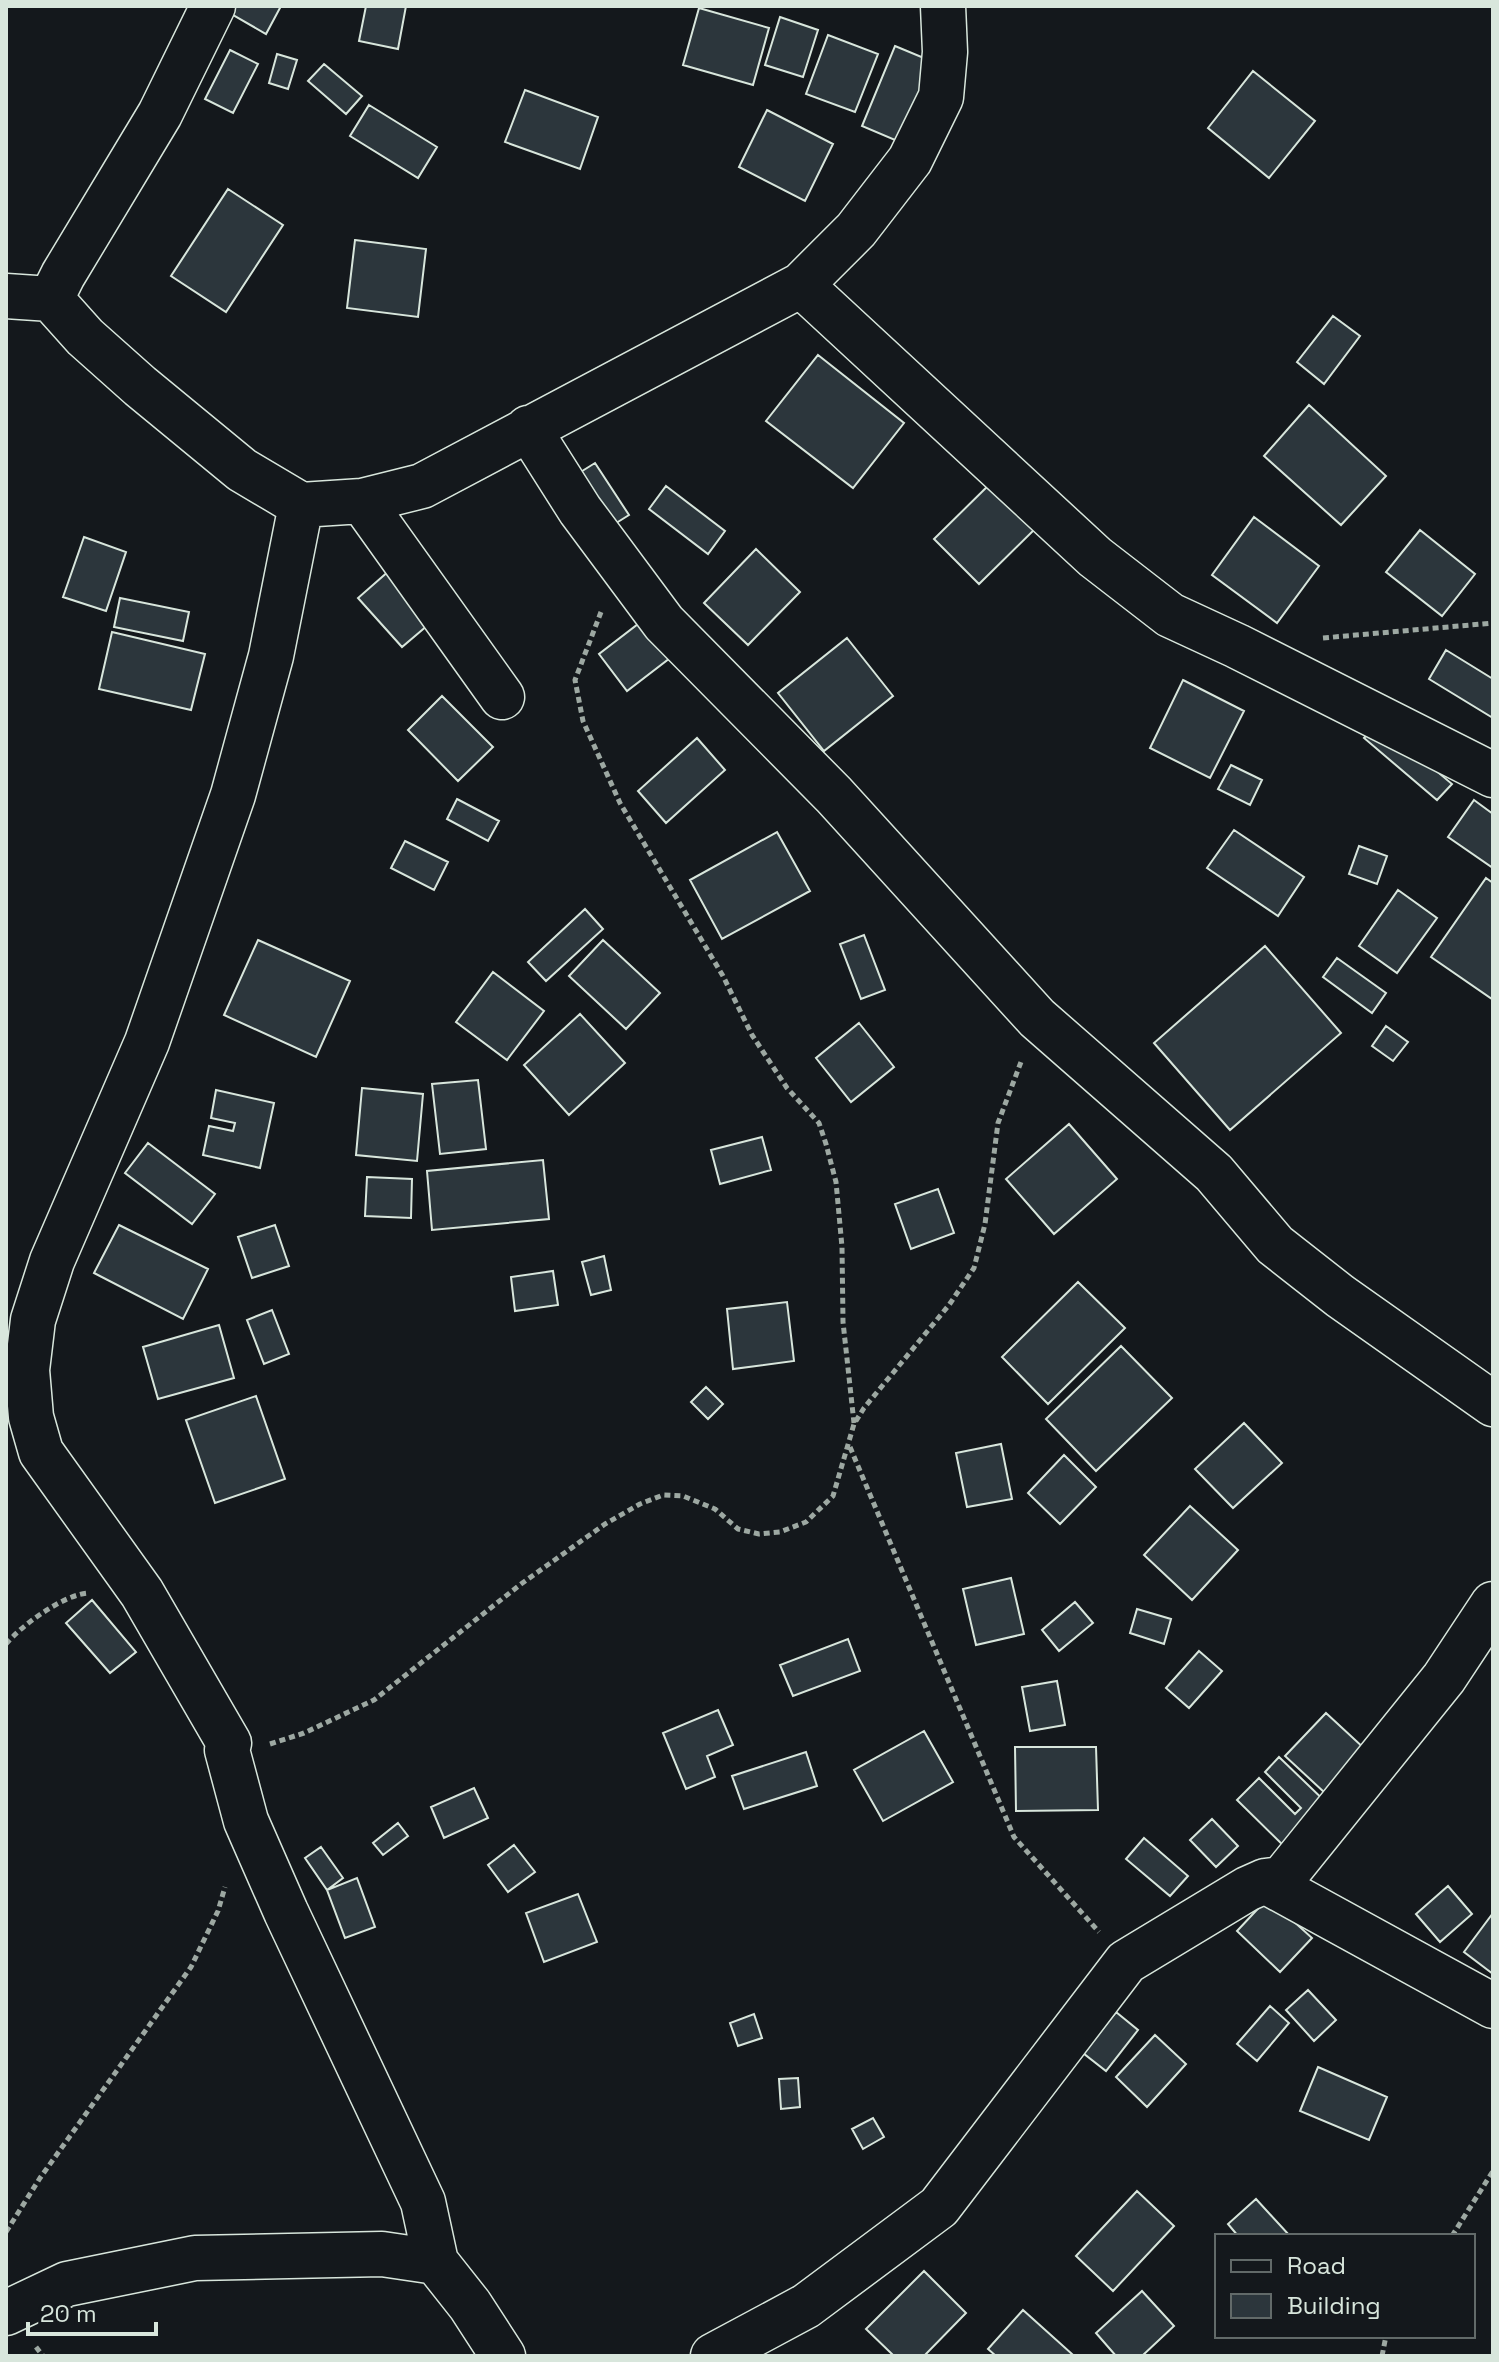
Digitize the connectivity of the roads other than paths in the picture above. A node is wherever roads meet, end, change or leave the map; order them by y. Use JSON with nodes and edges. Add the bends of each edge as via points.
{"nodes":[{"id":1,"x":213,"y":6,"type":"edge"},
{"id":2,"x":943,"y":6,"type":"edge"},
{"id":3,"x":801,"y":285,"type":"junction"},
{"id":4,"x":6,"y":296,"type":"edge"},
{"id":5,"x":51,"y":299,"type":"junction"},
{"id":6,"x":528,"y":428,"type":"junction"},
{"id":7,"x":362,"y":501,"type":"junction"},
{"id":8,"x":301,"y":505,"type":"junction"},
{"id":9,"x":502,"y":697,"type":"dead end"},
{"id":10,"x":1493,"y":775,"type":"edge"},
{"id":11,"x":1493,"y":1404,"type":"edge"},
{"id":12,"x":1493,"y":1604,"type":"edge"},
{"id":13,"x":1265,"y":1881,"type":"junction"},
{"id":14,"x":1493,"y":2006,"type":"edge"},
{"id":15,"x":436,"y":2262,"type":"junction"},
{"id":16,"x":6,"y":2313,"type":"edge"},
{"id":17,"x":503,"y":2356,"type":"edge"},
{"id":18,"x":713,"y":2356,"type":"edge"}],
"edges":[{"from":1,"to":5,"type":"street","via":[[160,114]]},
{"from":2,"to":3,"type":"street","via":[[941,97],[910,160],[856,230]]},
{"from":3,"to":6,"type":"street"},
{"from":3,"to":10,"type":"street","via":[[1095,557],[1170,615]]},
{"from":4,"to":5,"type":"street"},
{"from":5,"to":8,"type":"street","via":[[85,337],[163,405],[242,470]]},
{"from":6,"to":7,"type":"street","via":[[422,486]]},
{"from":6,"to":11,"type":"street","via":[[580,510],[664,623],[834,795],[1037,1018],[1214,1173],[1275,1245]]},
{"from":7,"to":8,"type":"street"},
{"from":7,"to":9,"type":"street"},
{"from":8,"to":15,"type":"street","via":[[271,656],[233,795],[147,1042],[52,1261],[33,1320],[27,1370],[41,1452],[142,1593],[229,1743],[246,1821],[423,2202]]},
{"from":12,"to":13,"type":"street","via":[[1444,1678],[1282,1879]]},
{"from":13,"to":14,"type":"street"},
{"from":13,"to":18,"type":"street","via":[[1126,1962],[939,2207],[806,2306]]},
{"from":15,"to":16,"type":"street","via":[[382,2254],[195,2258],[67,2284]]},
{"from":15,"to":17,"type":"street"}]}
